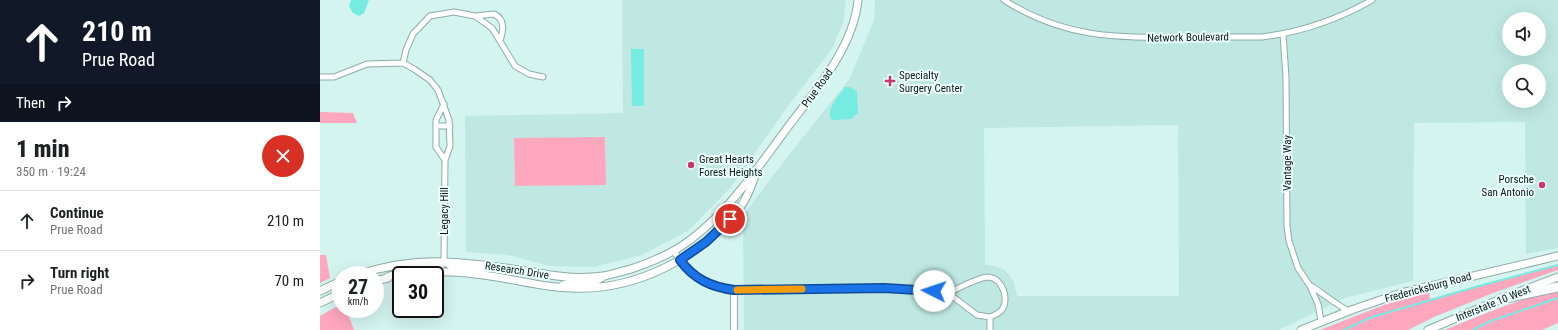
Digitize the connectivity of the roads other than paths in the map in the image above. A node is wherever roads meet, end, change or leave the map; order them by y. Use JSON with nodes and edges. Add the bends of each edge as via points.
{"nodes":[{"id":1,"x":858,"y":0,"type":"edge"},
{"id":2,"x":1004,"y":0,"type":"edge"},
{"id":3,"x":1372,"y":0,"type":"edge"},
{"id":4,"x":475,"y":16,"type":"junction"},
{"id":5,"x":1283,"y":34,"type":"junction"},
{"id":6,"x":500,"y":41,"type":"junction"},
{"id":7,"x":402,"y":63,"type":"junction"},
{"id":8,"x":320,"y":77,"type":"edge"},
{"id":9,"x":543,"y":77,"type":"dead end"},
{"id":10,"x":444,"y":104,"type":"junction"},
{"id":11,"x":436,"y":126,"type":"junction"},
{"id":12,"x":450,"y":126,"type":"junction"},
{"id":13,"x":444,"y":160,"type":"junction"},
{"id":14,"x":759,"y":167,"type":"junction"},
{"id":15,"x":674,"y":251,"type":"junction"},
{"id":16,"x":1558,"y":256,"type":"edge"},
{"id":17,"x":680,"y":260,"type":"junction"},
{"id":18,"x":444,"y":261,"type":"junction"},
{"id":19,"x":506,"y":267,"type":"junction"},
{"id":20,"x":384,"y":268,"type":"edge"},
{"id":21,"x":444,"y":272,"type":"edge"},
{"id":22,"x":603,"y":276,"type":"junction"},
{"id":23,"x":392,"y":277,"type":"edge"},
{"id":24,"x":1558,"y":277,"type":"edge"},
{"id":25,"x":499,"y":278,"type":"junction"},
{"id":26,"x":384,"y":279,"type":"joint"},
{"id":27,"x":332,"y":285,"type":"edge"},
{"id":28,"x":1310,"y":286,"type":"junction"},
{"id":29,"x":559,"y":287,"type":"junction"},
{"id":30,"x":1558,"y":287,"type":"edge"},
{"id":31,"x":734,"y":290,"type":"junction"},
{"id":32,"x":320,"y":291,"type":"edge"},
{"id":33,"x":948,"y":293,"type":"junction"},
{"id":34,"x":332,"y":297,"type":"edge"},
{"id":35,"x":1501,"y":299,"type":"junction"},
{"id":36,"x":320,"y":303,"type":"edge"},
{"id":37,"x":1349,"y":310,"type":"junction"},
{"id":38,"x":990,"y":317,"type":"junction"},
{"id":39,"x":1322,"y":321,"type":"junction"},
{"id":40,"x":734,"y":330,"type":"edge"},
{"id":41,"x":990,"y":330,"type":"edge"},
{"id":42,"x":1301,"y":330,"type":"edge"},
{"id":43,"x":1428,"y":330,"type":"edge"}],
"edges":[{"from":1,"to":14,"type":"main road","name":"Prue Road","via":[[854,24],[842,51]]},
{"from":2,"to":5,"type":"street","name":"Network Boulevard","via":[[1045,22],[1091,34],[1127,38],[1262,37]]},
{"from":3,"to":5,"type":"street","name":"Network Boulevard","via":[[1325,23]]},
{"from":4,"to":6,"type":"street","via":[[492,28]]},
{"from":4,"to":6,"type":"street","via":[[494,14],[501,19],[503,32]]},
{"from":4,"to":7,"type":"street","via":[[454,12],[430,16],[413,34]]},
{"from":5,"to":28,"type":"street","name":"Vantage Way","via":[[1286,77],[1287,226],[1298,268]]},
{"from":6,"to":9,"type":"street","via":[[515,66],[528,74]]},
{"from":7,"to":8,"type":"street","via":[[367,64],[334,77]]},
{"from":7,"to":10,"type":"street","name":"Legacy Hill","via":[[430,80]]},
{"from":10,"to":11,"type":"street","name":"Legacy Hill","via":[[436,120]]},
{"from":10,"to":12,"type":"street","name":"Legacy Hill"},
{"from":11,"to":12,"type":"street"},
{"from":11,"to":13,"type":"street","name":"Legacy Hill","via":[[436,147]]},
{"from":12,"to":13,"type":"street","name":"Legacy Hill","via":[[450,146]]},
{"from":13,"to":18,"type":"street","name":"Legacy Hill"},
{"from":14,"to":15,"type":"main road","name":"Prue Road","via":[[715,218]]},
{"from":14,"to":17,"type":"main road","name":"Prue Road","via":[[741,206],[706,242]]},
{"from":15,"to":17,"type":"street"},
{"from":15,"to":22,"type":"main road","name":"Research Drive","via":[[641,265]]},
{"from":16,"to":37,"type":"main road","name":"Fredericksburg Road","via":[[1401,292]]},
{"from":17,"to":29,"type":"main road","name":"Research Drive","via":[[617,284],[598,288]]},
{"from":17,"to":31,"type":"street","via":[[704,282]]},
{"from":18,"to":19,"type":"main road","name":"Research Drive"},
{"from":18,"to":20,"type":"main road","name":"Research Drive","via":[[410,262]]},
{"from":18,"to":25,"type":"main road","via":[[453,267],[492,272]]},
{"from":18,"to":26,"type":"main road","via":[[434,268]]},
{"from":19,"to":22,"type":"main road","name":"Research Drive","via":[[572,277]]},
{"from":19,"to":29,"type":"main road","via":[[510,274],[554,283]]},
{"from":21,"to":25,"type":"main road","name":"Research Drive"},
{"from":22,"to":29,"type":"main road","via":[[594,282]]},
{"from":23,"to":26,"type":"main road","name":"Research Drive"},
{"from":24,"to":35,"type":"main road","name":"Interstate 10 West"},
{"from":25,"to":29,"type":"main road","name":"Research Drive"},
{"from":27,"to":32,"type":"main road"},
{"from":28,"to":37,"type":"street","name":"Vantage Way"},
{"from":28,"to":39,"type":"street","name":"Vantage Way"},
{"from":30,"to":35,"type":"highway"},
{"from":31,"to":33,"type":"street","via":[[884,288]]},
{"from":31,"to":40,"type":"street"},
{"from":33,"to":38,"type":"street","via":[[977,315]]},
{"from":33,"to":38,"type":"street","via":[[978,279],[994,278],[1004,290],[1005,298],[1001,311]]},
{"from":34,"to":36,"type":"main road"},
{"from":35,"to":43,"type":"main road","name":"Interstate 10 West"},
{"from":37,"to":39,"type":"main road","name":"Fredericksburg Road"},
{"from":38,"to":41,"type":"street"},
{"from":39,"to":42,"type":"main road","name":"Fredericksburg Road"}]}
